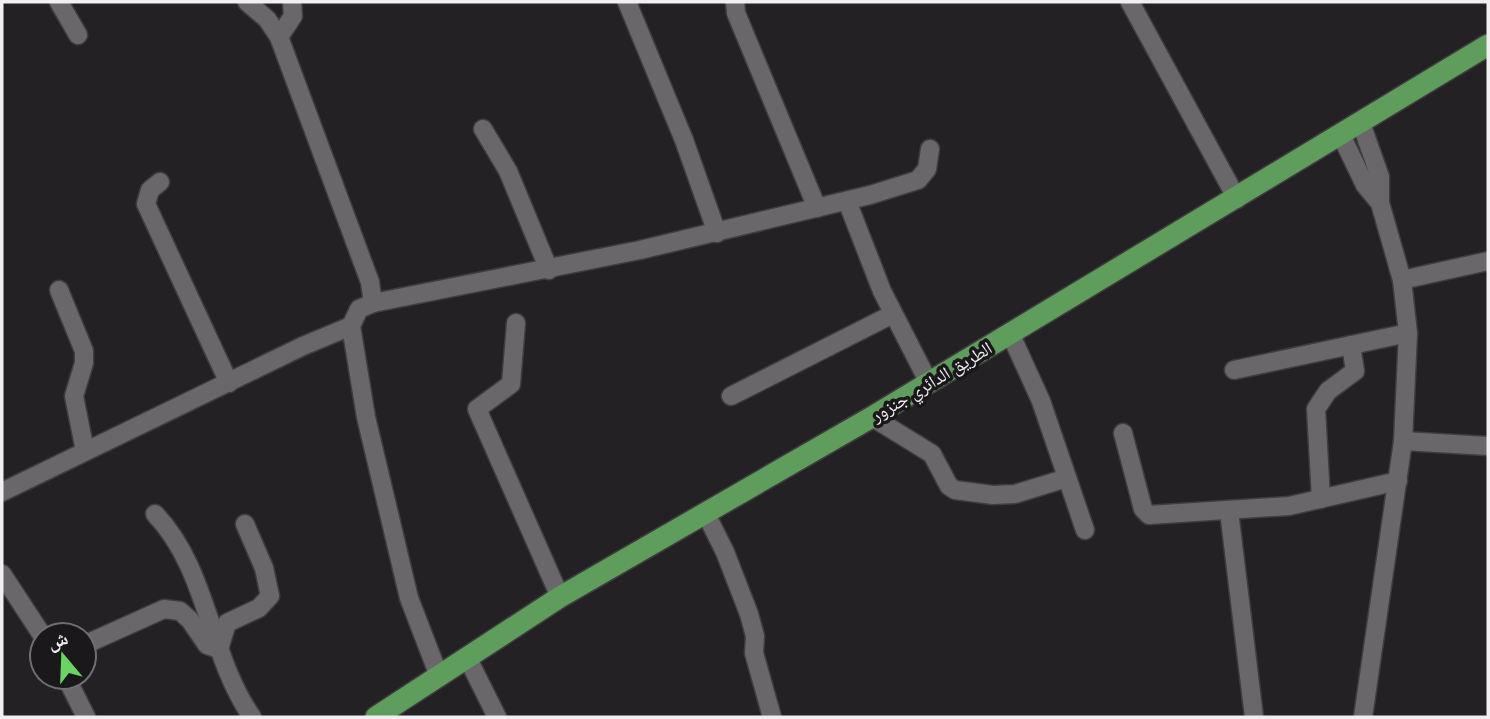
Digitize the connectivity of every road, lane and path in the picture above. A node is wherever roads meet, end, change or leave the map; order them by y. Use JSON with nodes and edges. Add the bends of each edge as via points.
{"nodes":[{"id":1,"x":59,"y":2,"type":"edge"},
{"id":2,"x":247,"y":2,"type":"edge"},
{"id":3,"x":292,"y":2,"type":"edge"},
{"id":4,"x":626,"y":2,"type":"edge"},
{"id":5,"x":735,"y":2,"type":"edge"},
{"id":6,"x":1130,"y":2,"type":"edge"},
{"id":7,"x":78,"y":35,"type":"dead end"},
{"id":8,"x":279,"y":37,"type":"junction"},
{"id":9,"x":1488,"y":46,"type":"edge"},
{"id":10,"x":1361,"y":123,"type":"junction"},
{"id":11,"x":483,"y":129,"type":"dead end"},
{"id":12,"x":1341,"y":135,"type":"junction"},
{"id":13,"x":930,"y":149,"type":"dead end"},
{"id":14,"x":160,"y":183,"type":"dead end"},
{"id":15,"x":1237,"y":199,"type":"junction"},
{"id":16,"x":847,"y":201,"type":"junction"},
{"id":17,"x":1380,"y":203,"type":"junction"},
{"id":18,"x":817,"y":208,"type":"junction"},
{"id":19,"x":718,"y":233,"type":"junction"},
{"id":20,"x":1488,"y":261,"type":"edge"},
{"id":21,"x":549,"y":270,"type":"junction"},
{"id":22,"x":1402,"y":280,"type":"junction"},
{"id":23,"x":59,"y":290,"type":"dead end"},
{"id":24,"x":373,"y":303,"type":"junction"},
{"id":25,"x":894,"y":314,"type":"junction"},
{"id":26,"x":516,"y":323,"type":"dead end"},
{"id":27,"x":351,"y":326,"type":"junction"},
{"id":28,"x":1010,"y":333,"type":"junction"},
{"id":29,"x":1408,"y":333,"type":"junction"},
{"id":30,"x":1351,"y":345,"type":"junction"},
{"id":31,"x":1234,"y":370,"type":"dead end"},
{"id":32,"x":229,"y":383,"type":"junction"},
{"id":33,"x":929,"y":383,"type":"junction"},
{"id":34,"x":731,"y":396,"type":"dead end"},
{"id":35,"x":872,"y":417,"type":"junction"},
{"id":36,"x":1123,"y":433,"type":"dead end"},
{"id":37,"x":1403,"y":441,"type":"junction"},
{"id":38,"x":1488,"y":446,"type":"edge"},
{"id":39,"x":85,"y":451,"type":"junction"},
{"id":40,"x":1067,"y":478,"type":"junction"},
{"id":41,"x":1398,"y":481,"type":"junction"},
{"id":42,"x":2,"y":492,"type":"edge"},
{"id":43,"x":1321,"y":499,"type":"junction"},
{"id":44,"x":1229,"y":511,"type":"junction"},
{"id":45,"x":705,"y":512,"type":"junction"},
{"id":46,"x":155,"y":514,"type":"dead end"},
{"id":47,"x":245,"y":524,"type":"dead end"},
{"id":48,"x":1085,"y":530,"type":"dead end"},
{"id":49,"x":2,"y":575,"type":"edge"},
{"id":50,"x":560,"y":597,"type":"junction"},
{"id":51,"x":33,"y":621,"type":"edge"},
{"id":52,"x":98,"y":639,"type":"edge"},
{"id":53,"x":219,"y":649,"type":"junction"},
{"id":54,"x":467,"y":659,"type":"junction"},
{"id":55,"x":439,"y":676,"type":"junction"},
{"id":56,"x":71,"y":691,"type":"edge"},
{"id":57,"x":79,"y":715,"type":"edge"},
{"id":58,"x":253,"y":717,"type":"edge"},
{"id":59,"x":376,"y":717,"type":"edge"},
{"id":60,"x":497,"y":717,"type":"edge"},
{"id":61,"x":772,"y":717,"type":"edge"},
{"id":62,"x":1254,"y":717,"type":"edge"},
{"id":63,"x":1363,"y":717,"type":"edge"}],
"edges":[{"from":1,"to":7,"type":"street"},
{"from":2,"to":8,"type":"street"},
{"from":3,"to":8,"type":"street","via":[[292,16]]},
{"from":4,"to":19,"type":"street"},
{"from":5,"to":18,"type":"street","via":[[764,86]]},
{"from":6,"to":15,"type":"street"},
{"from":8,"to":24,"type":"street","via":[[349,222]]},
{"from":9,"to":10,"type":"main road","name":"الطريق الدائري جنزور"},
{"from":10,"to":12,"type":"main road","name":"الطريق الدائري جنزور"},
{"from":10,"to":17,"type":"street","via":[[1380,177]]},
{"from":11,"to":21,"type":"street","via":[[508,171]]},
{"from":12,"to":15,"type":"main road","name":"الطريق الدائري جنزور"},
{"from":12,"to":17,"type":"street","via":[[1365,185]]},
{"from":13,"to":16,"type":"street","via":[[927,169],[918,180]]},
{"from":14,"to":32,"type":"street","via":[[150,190],[146,204]]},
{"from":15,"to":28,"type":"main road","name":"الطريق الدائري جنزور"},
{"from":16,"to":18,"type":"street"},
{"from":16,"to":25,"type":"street"},
{"from":17,"to":22,"type":"street"},
{"from":18,"to":19,"type":"street"},
{"from":19,"to":21,"type":"street"},
{"from":20,"to":22,"type":"street"},
{"from":21,"to":24,"type":"street"},
{"from":22,"to":29,"type":"street"},
{"from":23,"to":39,"type":"street","via":[[84,351],[74,396]]},
{"from":24,"to":27,"type":"street","via":[[359,309]]},
{"from":25,"to":33,"type":"street"},
{"from":25,"to":34,"type":"street"},
{"from":26,"to":50,"type":"street","via":[[511,384],[477,409]]},
{"from":27,"to":32,"type":"street"},
{"from":27,"to":55,"type":"street","via":[[370,442],[398,558]]},
{"from":28,"to":33,"type":"main road","name":"الطريق الدائري جنزور"},
{"from":28,"to":40,"type":"street","via":[[1037,390]]},
{"from":29,"to":30,"type":"street"},
{"from":29,"to":37,"type":"street"},
{"from":30,"to":31,"type":"street"},
{"from":30,"to":43,"type":"street","via":[[1354,371],[1328,391],[1316,409]]},
{"from":32,"to":39,"type":"street"},
{"from":33,"to":35,"type":"main road","name":"الطريق الدائري جنزور"},
{"from":35,"to":40,"type":"street","via":[[932,454],[949,486],[956,490],[1015,494]]},
{"from":35,"to":45,"type":"main road","name":"الطريق الدائري جنزور"},
{"from":36,"to":44,"type":"street","via":[[1146,514]]},
{"from":37,"to":38,"type":"street"},
{"from":37,"to":41,"type":"street"},
{"from":39,"to":42,"type":"street"},
{"from":40,"to":48,"type":"street"},
{"from":41,"to":43,"type":"street"},
{"from":41,"to":63,"type":"street"},
{"from":43,"to":44,"type":"street"},
{"from":44,"to":62,"type":"street"},
{"from":45,"to":50,"type":"main road","name":"الطريق الدائري جنزور"},
{"from":45,"to":61,"type":"street","via":[[748,614]]},
{"from":46,"to":53,"type":"street","via":[[177,538]]},
{"from":47,"to":53,"type":"street","via":[[264,568],[270,596],[258,608],[227,623]]},
{"from":49,"to":51,"type":"street"},
{"from":50,"to":54,"type":"main road","name":"الطريق الدائري جنزور"},
{"from":52,"to":53,"type":"street","via":[[164,609],[180,611],[207,645]]},
{"from":53,"to":58,"type":"street","via":[[229,681]]},
{"from":54,"to":55,"type":"main road","name":"الطريق الدائري جنزور"},
{"from":54,"to":60,"type":"street"},
{"from":55,"to":59,"type":"main road","name":"الطريق الدائري جنزور"},
{"from":56,"to":57,"type":"street"}]}
